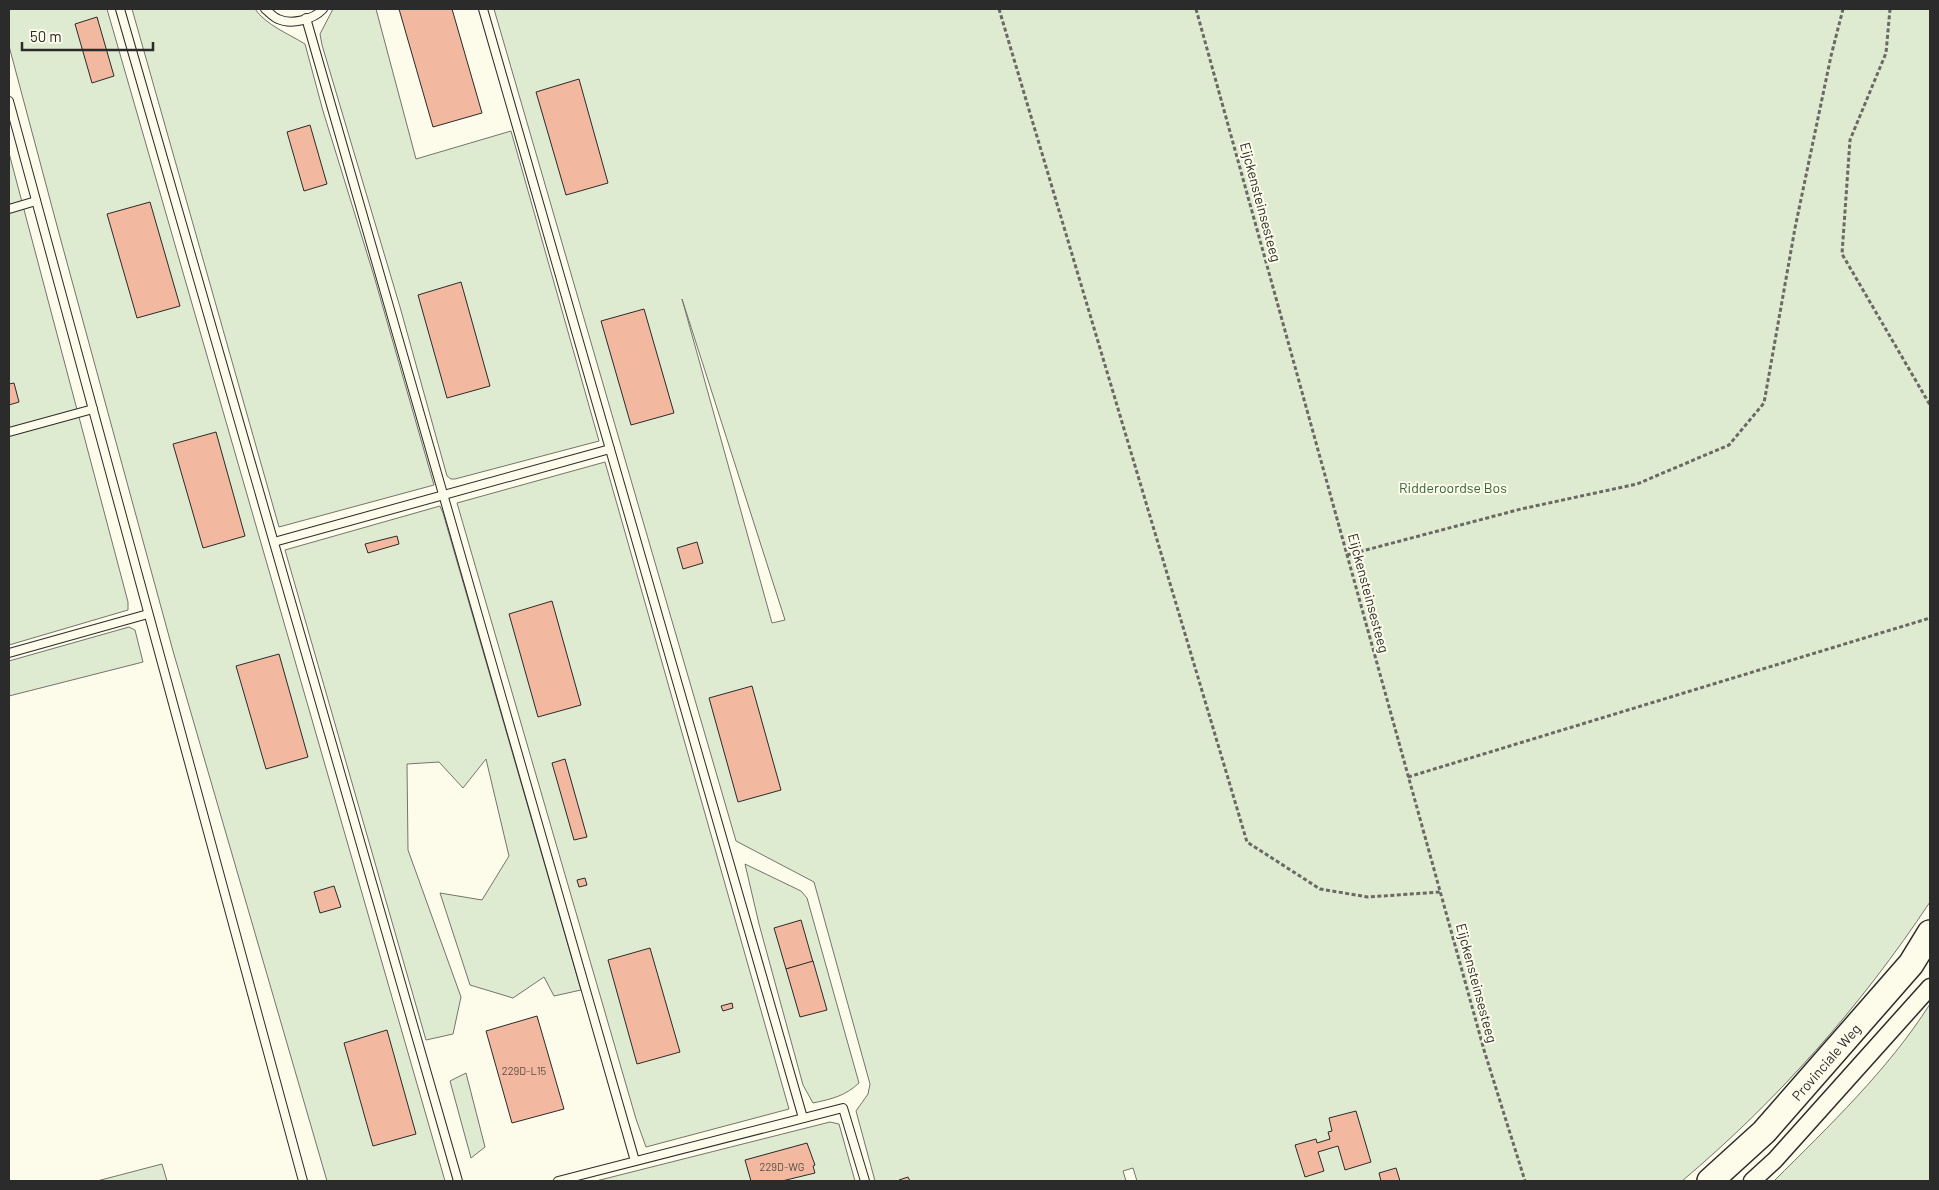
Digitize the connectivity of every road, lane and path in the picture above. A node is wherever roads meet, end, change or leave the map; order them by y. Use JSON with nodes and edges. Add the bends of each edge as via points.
{"nodes":[{"id":1,"x":120,"y":9,"type":"edge"},
{"id":2,"x":265,"y":9,"type":"edge"},
{"id":3,"x":323,"y":9,"type":"edge"},
{"id":4,"x":483,"y":9,"type":"edge"},
{"id":5,"x":999,"y":9,"type":"edge"},
{"id":6,"x":1196,"y":9,"type":"edge"},
{"id":7,"x":1843,"y":9,"type":"edge"},
{"id":8,"x":1890,"y":9,"type":"edge"},
{"id":9,"x":306,"y":18,"type":"junction"},
{"id":10,"x":9,"y":101,"type":"edge"},
{"id":11,"x":36,"y":201,"type":"junction"},
{"id":12,"x":9,"y":209,"type":"edge"},
{"id":13,"x":1930,"y":405,"type":"edge"},
{"id":14,"x":93,"y":409,"type":"junction"},
{"id":15,"x":9,"y":432,"type":"edge"},
{"id":16,"x":610,"y":449,"type":"junction"},
{"id":17,"x":444,"y":495,"type":"junction"},
{"id":18,"x":274,"y":542,"type":"junction"},
{"id":19,"x":1347,"y":555,"type":"junction"},
{"id":20,"x":148,"y":614,"type":"junction"},
{"id":21,"x":1930,"y":618,"type":"edge"},
{"id":22,"x":9,"y":652,"type":"edge"},
{"id":23,"x":1408,"y":777,"type":"junction"},
{"id":24,"x":1440,"y":892,"type":"junction"},
{"id":25,"x":1930,"y":933,"type":"edge"},
{"id":26,"x":1930,"y":987,"type":"edge"},
{"id":27,"x":803,"y":1118,"type":"junction"},
{"id":28,"x":635,"y":1161,"type":"junction"},
{"id":29,"x":303,"y":1181,"type":"edge"},
{"id":30,"x":458,"y":1181,"type":"edge"},
{"id":31,"x":558,"y":1181,"type":"edge"},
{"id":32,"x":865,"y":1181,"type":"edge"},
{"id":33,"x":1525,"y":1181,"type":"edge"},
{"id":34,"x":1710,"y":1181,"type":"edge"},
{"id":35,"x":1752,"y":1181,"type":"edge"}],
"edges":[{"from":1,"to":18,"type":"lane"},
{"from":2,"to":9,"type":"lane","via":[[277,19],[293,22]]},
{"from":3,"to":9,"type":"lane"},
{"from":4,"to":16,"type":"lane"},
{"from":5,"to":24,"type":"path","via":[[1247,842],[1320,889],[1368,897]]},
{"from":6,"to":19,"type":"path","name":"Eijckensteinsesteeg"},
{"from":7,"to":19,"type":"path","via":[[1795,228],[1764,403],[1729,445],[1637,484],[1521,509]]},
{"from":8,"to":13,"type":"path","via":[[1886,53],[1850,140],[1842,254]]},
{"from":9,"to":17,"type":"lane"},
{"from":10,"to":11,"type":"lane"},
{"from":11,"to":12,"type":"lane"},
{"from":11,"to":14,"type":"lane"},
{"from":14,"to":15,"type":"lane"},
{"from":14,"to":20,"type":"lane"},
{"from":16,"to":17,"type":"lane"},
{"from":16,"to":27,"type":"lane"},
{"from":17,"to":18,"type":"lane"},
{"from":17,"to":28,"type":"lane"},
{"from":18,"to":30,"type":"lane"},
{"from":19,"to":23,"type":"path","name":"Eijckensteinsesteeg"},
{"from":20,"to":22,"type":"lane"},
{"from":20,"to":29,"type":"lane"},
{"from":21,"to":23,"type":"path"},
{"from":23,"to":24,"type":"path","name":"Eijckensteinsesteeg"},
{"from":24,"to":33,"type":"path","name":"Eijckensteinsesteeg"},
{"from":25,"to":34,"type":"main road","name":"Provinciale Weg","via":[[1911,964],[1764,1132]]},
{"from":26,"to":35,"type":"street","name":"Provinciale Weg","via":[[1775,1160]]},
{"from":27,"to":28,"type":"lane"},
{"from":27,"to":32,"type":"lane","via":[[843,1108]]},
{"from":28,"to":31,"type":"lane"}]}
